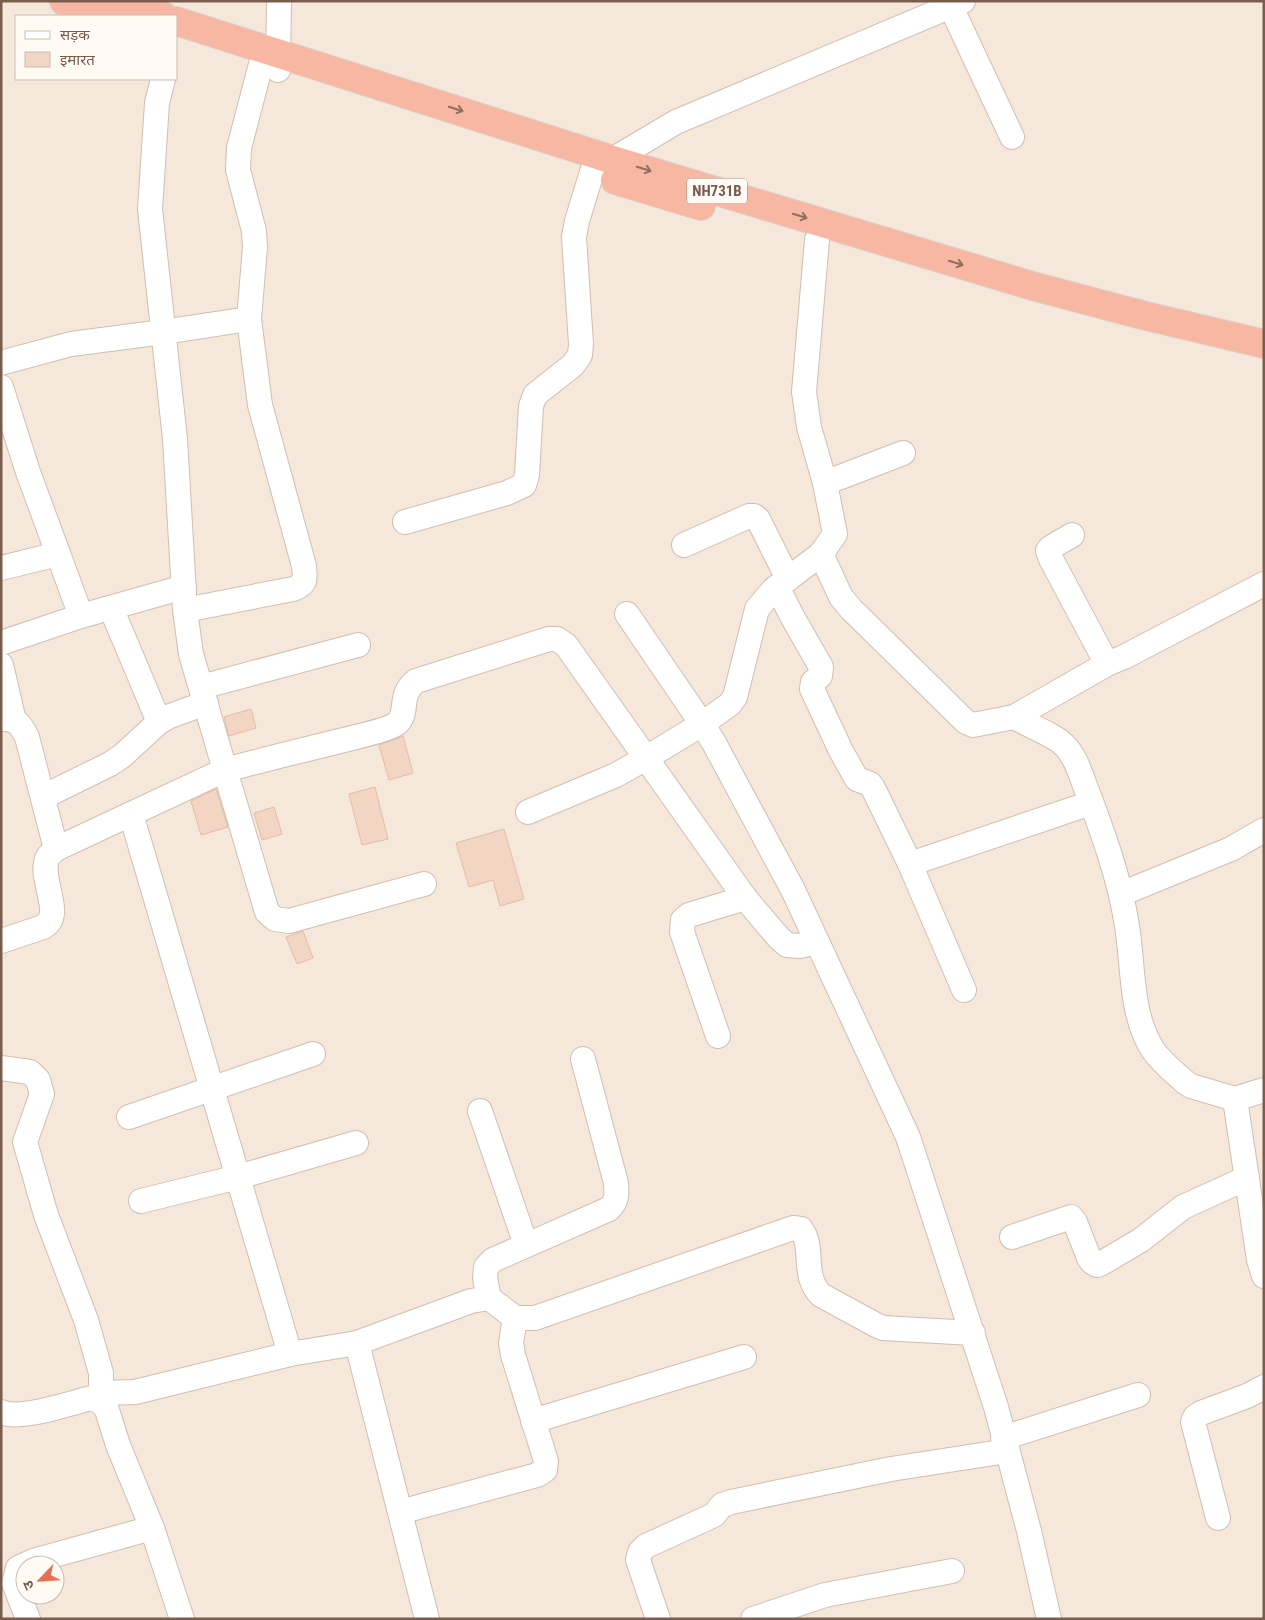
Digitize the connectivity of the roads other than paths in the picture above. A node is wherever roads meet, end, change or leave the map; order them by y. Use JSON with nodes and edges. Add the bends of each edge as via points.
{"nodes":[{"id":1,"x":64,"y":1,"type":"edge"},
{"id":2,"x":116,"y":1,"type":"edge"},
{"id":3,"x":279,"y":1,"type":"edge"},
{"id":4,"x":957,"y":4,"type":"edge"},
{"id":5,"x":106,"y":15,"type":"edge"},
{"id":6,"x":160,"y":15,"type":"edge"},
{"id":7,"x":178,"y":21,"type":"edge"},
{"id":8,"x":178,"y":38,"type":"edge"},
{"id":9,"x":272,"y":62,"type":"junction"},
{"id":10,"x":163,"y":80,"type":"edge"},
{"id":11,"x":1012,"y":137,"type":"dead end"},
{"id":12,"x":602,"y":166,"type":"junction"},
{"id":13,"x":817,"y":240,"type":"junction"},
{"id":14,"x":249,"y":319,"type":"junction"},
{"id":15,"x":163,"y":332,"type":"junction"},
{"id":16,"x":1264,"y":344,"type":"edge"},
{"id":17,"x":1264,"y":361,"type":"edge"},
{"id":18,"x":1,"y":363,"type":"edge"},
{"id":19,"x":1,"y":387,"type":"edge"},
{"id":20,"x":903,"y":453,"type":"dead end"},
{"id":21,"x":825,"y":483,"type":"junction"},
{"id":22,"x":405,"y":522,"type":"dead end"},
{"id":23,"x":1072,"y":535,"type":"dead end"},
{"id":24,"x":684,"y":545,"type":"dead end"},
{"id":25,"x":58,"y":554,"type":"junction"},
{"id":26,"x":820,"y":554,"type":"junction"},
{"id":27,"x":1,"y":568,"type":"edge"},
{"id":28,"x":782,"y":583,"type":"junction"},
{"id":29,"x":1264,"y":584,"type":"edge"},
{"id":30,"x":185,"y":599,"type":"junction"},
{"id":31,"x":112,"y":608,"type":"junction"},
{"id":32,"x":627,"y":614,"type":"dead end"},
{"id":33,"x":81,"y":616,"type":"junction"},
{"id":34,"x":1,"y":642,"type":"edge"},
{"id":35,"x":358,"y":644,"type":"dead end"},
{"id":36,"x":1107,"y":664,"type":"junction"},
{"id":37,"x":1,"y":665,"type":"edge"},
{"id":38,"x":204,"y":695,"type":"junction"},
{"id":39,"x":1014,"y":717,"type":"junction"},
{"id":40,"x":8,"y":720,"type":"edge"},
{"id":41,"x":159,"y":722,"type":"junction"},
{"id":42,"x":702,"y":724,"type":"junction"},
{"id":43,"x":646,"y":758,"type":"junction"},
{"id":44,"x":225,"y":770,"type":"junction"},
{"id":45,"x":43,"y":796,"type":"junction"},
{"id":46,"x":1091,"y":802,"type":"junction"},
{"id":47,"x":528,"y":812,"type":"dead end"},
{"id":48,"x":130,"y":814,"type":"junction"},
{"id":49,"x":1264,"y":830,"type":"edge"},
{"id":50,"x":56,"y":849,"type":"junction"},
{"id":51,"x":910,"y":864,"type":"junction"},
{"id":52,"x":424,"y":884,"type":"dead end"},
{"id":53,"x":1121,"y":894,"type":"junction"},
{"id":54,"x":745,"y":898,"type":"junction"},
{"id":55,"x":1,"y":941,"type":"edge"},
{"id":56,"x":817,"y":942,"type":"junction"},
{"id":57,"x":964,"y":990,"type":"dead end"},
{"id":58,"x":718,"y":1036,"type":"dead end"},
{"id":59,"x":313,"y":1054,"type":"dead end"},
{"id":60,"x":583,"y":1059,"type":"dead end"},
{"id":61,"x":1,"y":1068,"type":"edge"},
{"id":62,"x":212,"y":1088,"type":"junction"},
{"id":63,"x":1264,"y":1090,"type":"edge"},
{"id":64,"x":1234,"y":1099,"type":"junction"},
{"id":65,"x":480,"y":1112,"type":"dead end"},
{"id":66,"x":129,"y":1117,"type":"dead end"},
{"id":67,"x":356,"y":1143,"type":"dead end"},
{"id":68,"x":238,"y":1177,"type":"junction"},
{"id":69,"x":1247,"y":1178,"type":"junction"},
{"id":70,"x":141,"y":1202,"type":"dead end"},
{"id":71,"x":1012,"y":1236,"type":"dead end"},
{"id":72,"x":526,"y":1245,"type":"junction"},
{"id":73,"x":1264,"y":1276,"type":"edge"},
{"id":74,"x":489,"y":1298,"type":"junction"},
{"id":75,"x":515,"y":1318,"type":"junction"},
{"id":76,"x":972,"y":1333,"type":"junction"},
{"id":77,"x":358,"y":1343,"type":"junction"},
{"id":78,"x":290,"y":1354,"type":"junction"},
{"id":79,"x":744,"y":1357,"type":"dead end"},
{"id":80,"x":1264,"y":1388,"type":"edge"},
{"id":81,"x":1138,"y":1395,"type":"dead end"},
{"id":82,"x":101,"y":1397,"type":"junction"},
{"id":83,"x":1,"y":1412,"type":"edge"},
{"id":84,"x":533,"y":1421,"type":"junction"},
{"id":85,"x":1005,"y":1444,"type":"junction"},
{"id":86,"x":400,"y":1512,"type":"junction"},
{"id":87,"x":1218,"y":1518,"type":"dead end"},
{"id":88,"x":152,"y":1528,"type":"junction"},
{"id":89,"x":952,"y":1571,"type":"dead end"},
{"id":90,"x":762,"y":1618,"type":"edge"},
{"id":91,"x":28,"y":1619,"type":"edge"},
{"id":92,"x":182,"y":1619,"type":"edge"},
{"id":93,"x":427,"y":1619,"type":"edge"},
{"id":94,"x":658,"y":1619,"type":"edge"},
{"id":95,"x":1049,"y":1619,"type":"edge"}],
"edges":[{"from":1,"to":5,"type":"highway"},
{"from":2,"to":6,"type":"highway"},
{"from":3,"to":9,"type":"street"},
{"from":4,"to":11,"type":"street"},
{"from":4,"to":12,"type":"street","via":[[676,122]]},
{"from":7,"to":9,"type":"highway","number":"NH731B"},
{"from":8,"to":9,"type":"highway","number":"NH731B"},
{"from":9,"to":12,"type":"highway","number":"NH731B"},
{"from":9,"to":14,"type":"street","via":[[237,159],[254,232]]},
{"from":10,"to":15,"type":"street","via":[[157,103],[150,209]]},
{"from":12,"to":13,"type":"highway","number":"NH731B","via":[[654,192]]},
{"from":12,"to":16,"type":"highway","number":"NH731B","one_way":true,"via":[[1036,287]]},
{"from":12,"to":22,"type":"street","via":[[577,221],[574,237],[580,355],[573,365],[533,399],[524,485],[507,493]]},
{"from":13,"to":17,"type":"highway","number":"NH731B","via":[[1037,305]]},
{"from":13,"to":21,"type":"street","via":[[804,392],[809,427]]},
{"from":14,"to":15,"type":"street"},
{"from":14,"to":30,"type":"street","via":[[262,416],[304,566],[304,580],[293,590]]},
{"from":15,"to":18,"type":"street","via":[[71,344]]},
{"from":15,"to":30,"type":"street","via":[[175,439]]},
{"from":19,"to":25,"type":"street"},
{"from":20,"to":21,"type":"street"},
{"from":21,"to":26,"type":"street","via":[[835,534]]},
{"from":23,"to":36,"type":"street","via":[[1048,551]]},
{"from":24,"to":28,"type":"street","via":[[754,516],[758,519]]},
{"from":25,"to":27,"type":"street"},
{"from":25,"to":33,"type":"street"},
{"from":26,"to":28,"type":"street"},
{"from":26,"to":39,"type":"street","via":[[851,609],[966,722],[974,725]]},
{"from":28,"to":42,"type":"street","via":[[757,609],[735,697]]},
{"from":28,"to":51,"type":"street","via":[[793,618],[821,667],[812,689],[855,776],[873,788]]},
{"from":29,"to":36,"type":"street"},
{"from":30,"to":31,"type":"street"},
{"from":30,"to":38,"type":"street","via":[[191,654]]},
{"from":31,"to":33,"type":"street"},
{"from":31,"to":41,"type":"street"},
{"from":32,"to":42,"type":"street"},
{"from":33,"to":34,"type":"street"},
{"from":35,"to":38,"type":"street"},
{"from":36,"to":39,"type":"street"},
{"from":37,"to":40,"type":"street"},
{"from":38,"to":41,"type":"street"},
{"from":38,"to":44,"type":"street"},
{"from":39,"to":46,"type":"street","via":[[1063,743],[1075,761]]},
{"from":40,"to":45,"type":"street","via":[[19,724],[27,737]]},
{"from":41,"to":45,"type":"street","via":[[110,764]]},
{"from":42,"to":43,"type":"street"},
{"from":42,"to":56,"type":"street","via":[[789,882]]},
{"from":43,"to":44,"type":"street","via":[[566,645],[558,639],[549,639],[416,681],[408,687],[402,716],[395,725]]},
{"from":43,"to":47,"type":"street","via":[[616,775]]},
{"from":43,"to":54,"type":"street"},
{"from":44,"to":48,"type":"street"},
{"from":44,"to":52,"type":"street","via":[[267,912],[275,919],[289,921]]},
{"from":45,"to":50,"type":"street"},
{"from":46,"to":51,"type":"street"},
{"from":46,"to":53,"type":"street"},
{"from":48,"to":50,"type":"street"},
{"from":48,"to":62,"type":"street"},
{"from":49,"to":53,"type":"street","via":[[1231,849]]},
{"from":50,"to":55,"type":"street","via":[[48,857],[45,868],[53,915],[49,924]]},
{"from":51,"to":57,"type":"street"},
{"from":53,"to":64,"type":"street","via":[[1142,1029],[1153,1050],[1191,1086]]},
{"from":54,"to":56,"type":"street","via":[[787,945]]},
{"from":54,"to":58,"type":"street","via":[[689,915],[683,920],[682,932]]},
{"from":56,"to":76,"type":"street","via":[[908,1137]]},
{"from":59,"to":62,"type":"street"},
{"from":60,"to":72,"type":"street","via":[[616,1183],[615,1203],[609,1210]]},
{"from":61,"to":82,"type":"street","via":[[30,1072],[38,1080],[42,1094],[25,1142],[46,1215],[86,1320],[101,1373]]},
{"from":62,"to":66,"type":"street"},
{"from":62,"to":68,"type":"street"},
{"from":63,"to":64,"type":"street"},
{"from":64,"to":69,"type":"street"},
{"from":65,"to":72,"type":"street"},
{"from":67,"to":68,"type":"street"},
{"from":68,"to":70,"type":"street"},
{"from":68,"to":78,"type":"street"},
{"from":69,"to":71,"type":"street","via":[[1183,1207],[1141,1240],[1097,1265],[1089,1258],[1071,1217]]},
{"from":69,"to":73,"type":"street"},
{"from":72,"to":74,"type":"street","via":[[493,1260],[486,1267]]},
{"from":74,"to":75,"type":"street"},
{"from":74,"to":77,"type":"street","via":[[471,1301]]},
{"from":75,"to":76,"type":"street","via":[[542,1316],[793,1228],[801,1228],[805,1234],[810,1276],[814,1288],[821,1295],[883,1328]]},
{"from":75,"to":84,"type":"street","via":[[511,1343],[513,1355]]},
{"from":76,"to":85,"type":"street"},
{"from":77,"to":78,"type":"street"},
{"from":77,"to":86,"type":"street"},
{"from":78,"to":82,"type":"street","via":[[135,1392]]},
{"from":79,"to":84,"type":"street"},
{"from":80,"to":87,"type":"street","via":[[1201,1413],[1193,1422]]},
{"from":81,"to":85,"type":"street"},
{"from":82,"to":83,"type":"street","via":[[27,1414]]},
{"from":82,"to":88,"type":"street"},
{"from":84,"to":86,"type":"street","via":[[546,1461],[545,1470],[538,1475]]},
{"from":85,"to":94,"type":"street","via":[[722,1505],[714,1514],[646,1546],[640,1552],[638,1560]]},
{"from":85,"to":95,"type":"street"},
{"from":86,"to":93,"type":"street"},
{"from":88,"to":91,"type":"street","via":[[18,1568],[14,1583]]},
{"from":88,"to":92,"type":"street"},
{"from":89,"to":90,"type":"street","via":[[825,1594]]}]}
